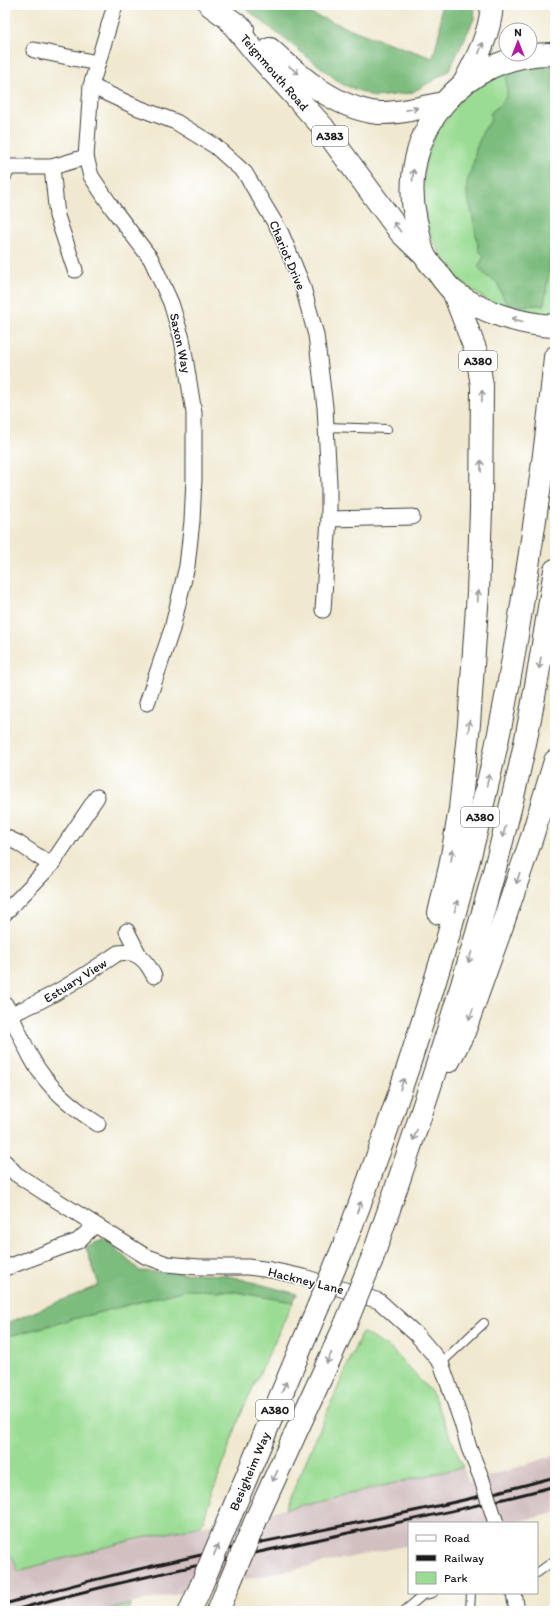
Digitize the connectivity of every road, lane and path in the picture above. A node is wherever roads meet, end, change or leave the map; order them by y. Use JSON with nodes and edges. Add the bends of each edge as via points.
{"nodes":[{"id":1,"x":115,"y":5,"type":"edge"},
{"id":2,"x":210,"y":5,"type":"edge"},
{"id":3,"x":492,"y":5,"type":"edge"},
{"id":4,"x":230,"y":21,"type":"junction"},
{"id":5,"x":34,"y":50,"type":"dead end"},
{"id":6,"x":555,"y":54,"type":"edge"},
{"id":7,"x":97,"y":63,"type":"junction"},
{"id":8,"x":464,"y":83,"type":"junction"},
{"id":9,"x":91,"y":86,"type":"junction"},
{"id":10,"x":443,"y":104,"type":"junction"},
{"id":11,"x":86,"y":157,"type":"junction"},
{"id":12,"x":52,"y":167,"type":"junction"},
{"id":13,"x":5,"y":174,"type":"edge"},
{"id":14,"x":424,"y":255,"type":"junction"},
{"id":15,"x":75,"y":270,"type":"dead end"},
{"id":16,"x":453,"y":291,"type":"junction"},
{"id":17,"x":555,"y":326,"type":"edge"},
{"id":18,"x":554,"y":366,"type":"edge"},
{"id":19,"x":327,"y":427,"type":"junction"},
{"id":20,"x":387,"y":429,"type":"dead end"},
{"id":21,"x":412,"y":516,"type":"dead end"},
{"id":22,"x":329,"y":519,"type":"junction"},
{"id":23,"x":555,"y":570,"type":"edge"},
{"id":24,"x":323,"y":610,"type":"dead end"},
{"id":25,"x":147,"y":703,"type":"dead end"},
{"id":26,"x":555,"y":761,"type":"edge"},
{"id":27,"x":97,"y":797,"type":"dead end"},
{"id":28,"x":5,"y":837,"type":"edge"},
{"id":29,"x":51,"y":865,"type":"junction"},
{"id":30,"x":5,"y":913,"type":"edge"},
{"id":31,"x":127,"y":931,"type":"dead end"},
{"id":32,"x":138,"y":955,"type":"junction"},
{"id":33,"x":154,"y":976,"type":"dead end"},
{"id":34,"x":8,"y":1009,"type":"edge"},
{"id":35,"x":420,"y":1031,"type":"junction"},
{"id":36,"x":425,"y":1104,"type":"junction"},
{"id":37,"x":98,"y":1124,"type":"dead end"},
{"id":38,"x":5,"y":1162,"type":"edge"},
{"id":39,"x":11,"y":1176,"type":"edge"},
{"id":40,"x":95,"y":1224,"type":"junction"},
{"id":41,"x":5,"y":1268,"type":"edge"},
{"id":42,"x":484,"y":1323,"type":"dead end"},
{"id":43,"x":441,"y":1363,"type":"junction"},
{"id":44,"x":496,"y":1522,"type":"edge"},
{"id":45,"x":555,"y":1560,"type":"edge"},
{"id":46,"x":538,"y":1572,"type":"edge"},
{"id":47,"x":429,"y":1594,"type":"edge"},
{"id":48,"x":471,"y":1594,"type":"edge"},
{"id":49,"x":514,"y":1594,"type":"edge"},
{"id":50,"x":190,"y":1611,"type":"edge"},
{"id":51,"x":218,"y":1611,"type":"edge"},
{"id":52,"x":404,"y":1611,"type":"edge"},
{"id":53,"x":470,"y":1611,"type":"edge"},
{"id":54,"x":517,"y":1611,"type":"edge"}],
"edges":[{"from":1,"to":7,"type":"street","name":"Saxon Way"},
{"from":2,"to":4,"type":"main road","name":"Teignmouth Road","number":"A383"},
{"from":8,"to":3,"type":"main road","one_way":true,"via":[[481,50],[491,21]]},
{"from":4,"to":10,"type":"main road","name":"Teignmouth Road","number":"A383","one_way":true,"via":[[261,40],[292,69],[322,91],[356,108],[380,113]]},
{"from":14,"to":4,"type":"main road","name":"Teignmouth Road","number":"A383","one_way":true,"via":[[400,232],[323,127]]},
{"from":5,"to":7,"type":"street"},
{"from":6,"to":8,"type":"main road","via":[[533,55],[500,63]]},
{"from":7,"to":9,"type":"street","name":"Saxon Way"},
{"from":8,"to":10,"type":"main road"},
{"from":9,"to":11,"type":"street","name":"Saxon Way"},
{"from":9,"to":19,"type":"street","name":"Chariot Drive","via":[[176,122],[215,146],[245,173],[281,233],[302,284],[316,334]]},
{"from":14,"to":10,"type":"main road","one_way":true,"via":[[414,210],[413,170],[423,137]]},
{"from":11,"to":12,"type":"street"},
{"from":11,"to":25,"type":"street","name":"Saxon Way","via":[[91,176],[113,209],[152,258],[171,302],[182,339],[194,413],[194,479],[187,566],[172,629]]},
{"from":12,"to":13,"type":"street","via":[[7,166]]},
{"from":12,"to":15,"type":"street","via":[[56,216]]},
{"from":14,"to":16,"type":"main road","name":"Teignmouth Road"},
{"from":17,"to":16,"type":"main road","one_way":true,"via":[[518,321],[475,304]]},
{"from":35,"to":16,"type":"main road","number":"A380","one_way":true,"via":[[433,942],[460,809],[478,592],[482,386],[477,354]]},
{"from":35,"to":18,"type":"main road","number":"A380","one_way":true,"via":[[472,848],[495,753],[512,667],[534,525]]},
{"from":19,"to":20,"type":"lane"},
{"from":19,"to":22,"type":"street","name":"Chariot Drive"},
{"from":21,"to":22,"type":"street"},
{"from":22,"to":24,"type":"street","name":"Chariot Drive"},
{"from":23,"to":36,"type":"main road","number":"A380","one_way":true,"via":[[534,699],[514,792],[481,922]]},
{"from":26,"to":36,"type":"main road","number":"A380","one_way":true,"via":[[505,918],[464,1032]]},
{"from":27,"to":29,"type":"street"},
{"from":28,"to":29,"type":"street"},
{"from":29,"to":30,"type":"street"},
{"from":31,"to":32,"type":"street"},
{"from":32,"to":33,"type":"street","via":[[148,964]]},
{"from":32,"to":34,"type":"street","name":"Estuary View","via":[[118,953],[45,1000]]},
{"from":34,"to":37,"type":"street","via":[[32,1059],[49,1083],[72,1106]]},
{"from":50,"to":35,"type":"main road","name":"Besigheim Way","number":"A380","one_way":true,"bridge":true,"via":[[345,1243]]},
{"from":36,"to":51,"type":"main road","name":"Besigheim Way","number":"A380","one_way":true,"bridge":true,"via":[[372,1259],[346,1323],[258,1515]]},
{"from":38,"to":39,"type":"street","name":"Hackney Lane"},
{"from":39,"to":40,"type":"street","name":"Hackney Lane"},
{"from":40,"to":41,"type":"street","via":[[78,1241]]},
{"from":40,"to":43,"type":"street","name":"Hackney Lane","via":[[144,1256],[167,1264],[199,1268],[271,1270],[304,1277],[379,1300],[417,1335]]},
{"from":42,"to":43,"type":"lane"},
{"from":43,"to":44,"type":"street","name":"Hackney Lane","bridge":true},
{"from":45,"to":46,"type":"lane"},
{"from":47,"to":52,"type":"lane","via":[[422,1596]]},
{"from":48,"to":53,"type":"lane"},
{"from":49,"to":54,"type":"street"}]}
